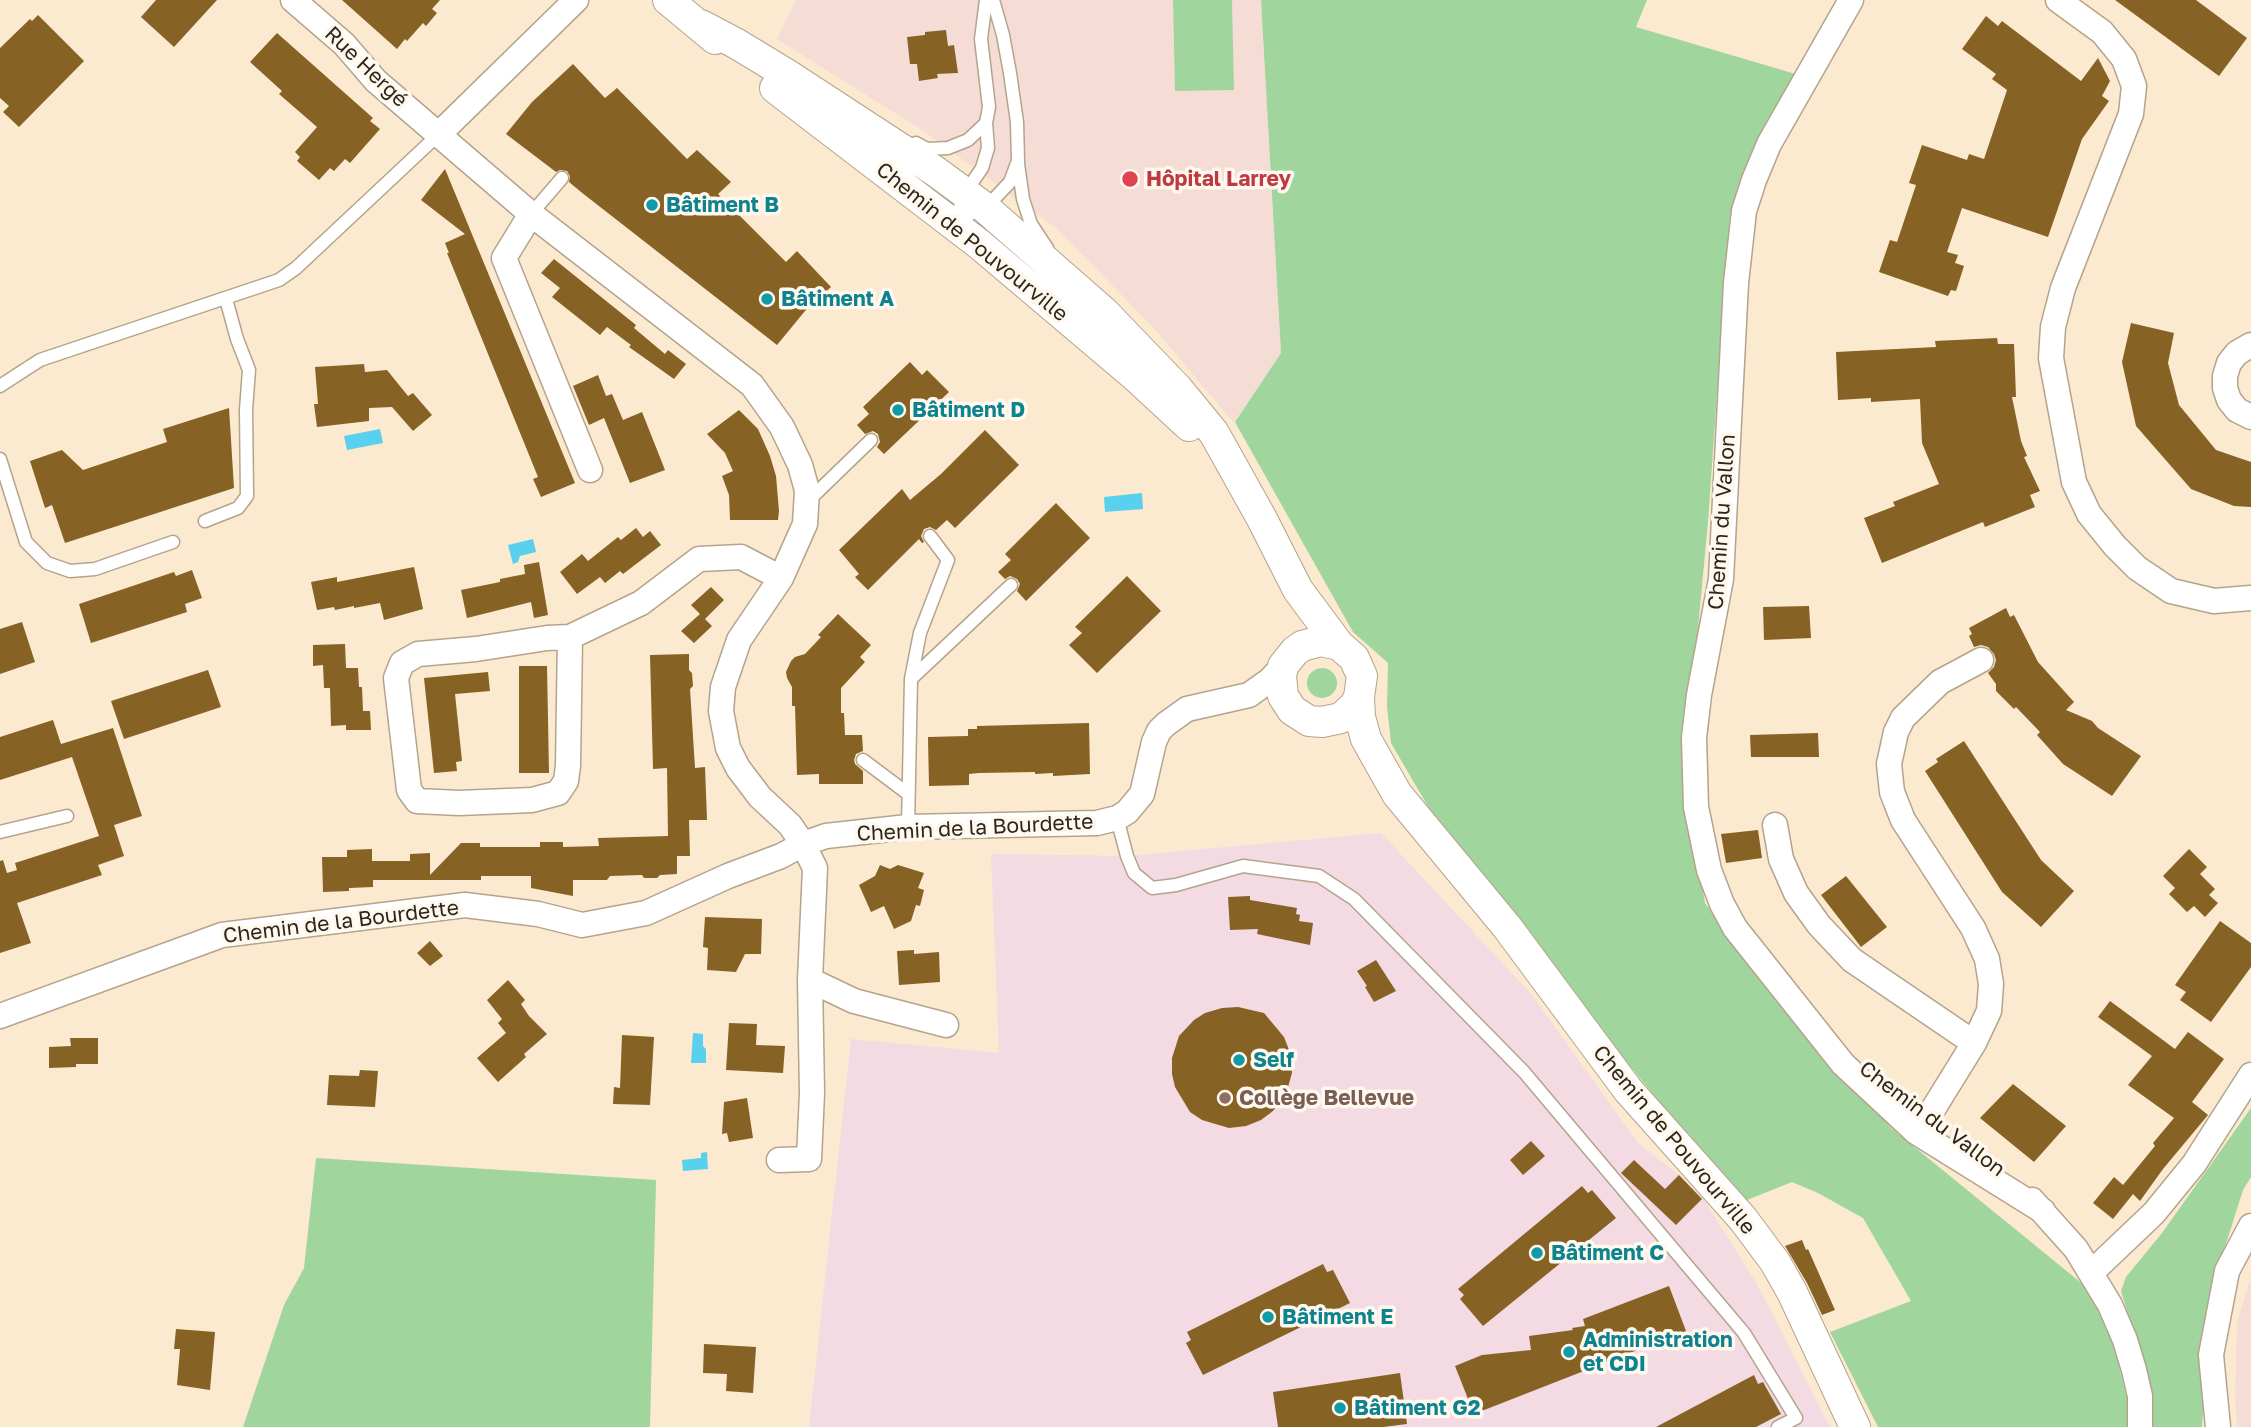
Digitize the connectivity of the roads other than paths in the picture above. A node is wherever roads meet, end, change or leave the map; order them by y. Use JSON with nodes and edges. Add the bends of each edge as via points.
{"nodes":[{"id":1,"x":293,"y":0,"type":"edge"},
{"id":2,"x":576,"y":0,"type":"edge"},
{"id":3,"x":668,"y":0,"type":"edge"},
{"id":4,"x":986,"y":0,"type":"edge"},
{"id":5,"x":993,"y":0,"type":"edge"},
{"id":6,"x":1851,"y":0,"type":"edge"},
{"id":7,"x":2058,"y":0,"type":"edge"},
{"id":8,"x":701,"y":25,"type":"junction"},
{"id":9,"x":986,"y":124,"type":"junction"},
{"id":10,"x":877,"y":132,"type":"junction"},
{"id":11,"x":439,"y":134,"type":"junction"},
{"id":12,"x":1018,"y":161,"type":"junction"},
{"id":13,"x":562,"y":178,"type":"dead end"},
{"id":14,"x":974,"y":200,"type":"junction"},
{"id":15,"x":531,"y":214,"type":"junction"},
{"id":16,"x":954,"y":225,"type":"junction"},
{"id":17,"x":1047,"y":261,"type":"junction"},
{"id":18,"x":226,"y":299,"type":"junction"},
{"id":19,"x":2251,"y":345,"type":"edge"},
{"id":20,"x":0,"y":386,"type":"edge"},
{"id":21,"x":2251,"y":417,"type":"edge"},
{"id":22,"x":871,"y":440,"type":"dead end"},
{"id":23,"x":0,"y":458,"type":"edge"},
{"id":24,"x":590,"y":470,"type":"dead end"},
{"id":25,"x":1234,"y":470,"type":"junction"},
{"id":26,"x":807,"y":502,"type":"junction"},
{"id":27,"x":205,"y":522,"type":"dead end"},
{"id":28,"x":930,"y":536,"type":"dead end"},
{"id":29,"x":173,"y":542,"type":"dead end"},
{"id":30,"x":781,"y":578,"type":"junction"},
{"id":31,"x":1011,"y":585,"type":"dead end"},
{"id":32,"x":1298,"y":590,"type":"junction"},
{"id":33,"x":2251,"y":598,"type":"edge"},
{"id":34,"x":570,"y":637,"type":"junction"},
{"id":35,"x":1339,"y":645,"type":"junction"},
{"id":36,"x":1289,"y":658,"type":"junction"},
{"id":37,"x":1981,"y":660,"type":"dead end"},
{"id":38,"x":911,"y":679,"type":"junction"},
{"id":39,"x":1249,"y":695,"type":"junction"},
{"id":40,"x":1359,"y":696,"type":"junction"},
{"id":41,"x":1288,"y":705,"type":"junction"},
{"id":42,"x":1322,"y":722,"type":"junction"},
{"id":43,"x":863,"y":760,"type":"dead end"},
{"id":44,"x":907,"y":793,"type":"junction"},
{"id":45,"x":67,"y":816,"type":"dead end"},
{"id":46,"x":1117,"y":818,"type":"junction"},
{"id":47,"x":1775,"y":825,"type":"dead end"},
{"id":48,"x":908,"y":827,"type":"junction"},
{"id":49,"x":0,"y":832,"type":"edge"},
{"id":50,"x":803,"y":844,"type":"junction"},
{"id":51,"x":1461,"y":873,"type":"junction"},
{"id":52,"x":810,"y":980,"type":"junction"},
{"id":53,"x":0,"y":1016,"type":"edge"},
{"id":54,"x":946,"y":1025,"type":"dead end"},
{"id":55,"x":1973,"y":1043,"type":"junction"},
{"id":56,"x":2251,"y":1075,"type":"edge"},
{"id":57,"x":1921,"y":1125,"type":"junction"},
{"id":58,"x":779,"y":1160,"type":"dead end"},
{"id":59,"x":2251,"y":1226,"type":"edge"},
{"id":60,"x":2092,"y":1272,"type":"junction"},
{"id":61,"x":1778,"y":1427,"type":"edge"},
{"id":62,"x":1855,"y":1427,"type":"edge"},
{"id":63,"x":2140,"y":1427,"type":"edge"},
{"id":64,"x":2218,"y":1427,"type":"edge"}],
"edges":[{"from":1,"to":11,"type":"street","name":"Rue Hergé","via":[[344,44],[376,81]]},
{"from":2,"to":11,"type":"street"},
{"from":3,"to":8,"type":"street","name":"Chemin de Pouvourville"},
{"from":4,"to":9,"type":"lane","via":[[981,39],[989,107]]},
{"from":5,"to":12,"type":"lane","name":"Chemin de Pouvourville","via":[[1010,73]]},
{"from":6,"to":57,"type":"street","name":"Chemin du Vallon","via":[[1769,144],[1744,211],[1736,283],[1722,568],[1694,738],[1696,807],[1709,870],[1735,928],[1843,1064]]},
{"from":7,"to":33,"type":"street","via":[[2102,32],[2124,59],[2134,86],[2131,114],[2063,288],[2053,327],[2052,358],[2074,482],[2089,514],[2115,546],[2171,592],[2214,601]]},
{"from":8,"to":10,"type":"street","name":"Chemin de Pouvourville"},
{"from":8,"to":16,"type":"street","name":"Chemin de Pouvourville","via":[[734,57]]},
{"from":9,"to":10,"type":"lane","via":[[968,140],[948,148],[927,149],[891,130]]},
{"from":9,"to":14,"type":"lane","via":[[988,148]]},
{"from":10,"to":14,"type":"street","name":"Chemin de Pouvourville"},
{"from":11,"to":15,"type":"street","name":"Rue Hergé"},
{"from":11,"to":18,"type":"lane","via":[[296,268],[279,280]]},
{"from":12,"to":14,"type":"lane","via":[[1010,182],[995,198]]},
{"from":12,"to":17,"type":"lane","name":"Chemin de Pouvourville","via":[[1023,199],[1031,224],[1047,247]]},
{"from":13,"to":15,"type":"lane"},
{"from":14,"to":16,"type":"lane"},
{"from":14,"to":16,"type":"lane"},
{"from":14,"to":17,"type":"street","name":"Chemin de Pouvourville"},
{"from":15,"to":24,"type":"street","via":[[504,258]]},
{"from":15,"to":26,"type":"street","name":"Rue Hergé","via":[[752,385],[782,427],[800,464]]},
{"from":16,"to":25,"type":"street","name":"Chemin de Pouvourville","via":[[1135,376]]},
{"from":17,"to":25,"type":"street","name":"Chemin de Pouvourville","via":[[1178,389],[1214,433]]},
{"from":18,"to":20,"type":"lane","via":[[40,360]]},
{"from":18,"to":27,"type":"lane","via":[[249,370],[247,496],[238,508]]},
{"from":19,"to":21,"type":"street","via":[[2237,353],[2225,376],[2230,400]]},
{"from":22,"to":26,"type":"lane"},
{"from":23,"to":29,"type":"lane","via":[[26,542],[47,563],[70,571],[95,569]]},
{"from":25,"to":32,"type":"street","name":"Chemin de Pouvourville"},
{"from":26,"to":30,"type":"street","via":[[805,524]]},
{"from":28,"to":38,"type":"lane","via":[[948,560],[920,633]]},
{"from":30,"to":34,"type":"street","via":[[741,557],[699,559],[641,603]]},
{"from":30,"to":50,"type":"street","via":[[739,640],[720,711],[728,748],[738,768]]},
{"from":31,"to":38,"type":"lane"},
{"from":32,"to":35,"type":"street","name":"Chemin de Pouvourville"},
{"from":32,"to":36,"type":"street","name":"Chemin de Pouvourville","via":[[1299,636]]},
{"from":34,"to":34,"type":"street","via":[[418,654],[402,663],[396,678],[409,790],[417,801],[532,800],[558,793],[568,766]]},
{"from":35,"to":36,"type":"street","via":[[1321,641],[1303,646]]},
{"from":35,"to":40,"type":"street","name":"Chemin de Pouvourville","via":[[1358,663],[1362,677]]},
{"from":36,"to":39,"type":"street","name":"Chemin de la Bourdette"},
{"from":36,"to":41,"type":"street","name":"Chemin de Pouvourville","via":[[1281,686]]},
{"from":37,"to":55,"type":"street","via":[[1940,682],[1903,718],[1889,764],[1892,792],[1903,820],[1973,928],[1987,959],[1989,1011]]},
{"from":38,"to":44,"type":"lane"},
{"from":39,"to":41,"type":"street","name":"Chemin de la Bourdette"},
{"from":39,"to":46,"type":"street","name":"Chemin de la Bourdette","via":[[1187,709],[1166,724],[1154,742],[1142,794]]},
{"from":40,"to":42,"type":"street","via":[[1341,718]]},
{"from":40,"to":51,"type":"street","name":"Chemin de Pouvourville","via":[[1366,739],[1381,768]]},
{"from":41,"to":42,"type":"street","name":"Chemin de Pouvourville","via":[[1303,718]]},
{"from":42,"to":51,"type":"street","name":"Chemin de Pouvourville","via":[[1352,747],[1392,811]]},
{"from":43,"to":44,"type":"lane"},
{"from":44,"to":48,"type":"lane"},
{"from":45,"to":49,"type":"lane"},
{"from":46,"to":48,"type":"street","name":"Chemin de la Bourdette","via":[[1097,823]]},
{"from":46,"to":61,"type":"lane","via":[[1134,873],[1152,888],[1243,866],[1319,876],[1354,900],[1524,1072],[1744,1333],[1796,1418]]},
{"from":47,"to":55,"type":"street","via":[[1781,859],[1796,893],[1819,925],[1852,960]]},
{"from":48,"to":50,"type":"street","name":"Chemin de la Bourdette","via":[[826,836]]},
{"from":50,"to":52,"type":"street","via":[[815,867]]},
{"from":50,"to":53,"type":"street","name":"Chemin de la Bourdette","via":[[646,913],[582,925],[465,905],[222,935]]},
{"from":51,"to":62,"type":"street","name":"Chemin de Pouvourville","via":[[1541,970],[1628,1090],[1743,1219],[1775,1262]]},
{"from":52,"to":54,"type":"street","via":[[854,1001]]},
{"from":52,"to":58,"type":"street","via":[[809,1159]]},
{"from":55,"to":57,"type":"street"},
{"from":56,"to":60,"type":"street","via":[[2194,1164],[2154,1213]]},
{"from":57,"to":60,"type":"street","name":"Chemin du Vallon","via":[[2012,1179],[2064,1233]]},
{"from":59,"to":64,"type":"street","via":[[2227,1272],[2211,1355]]},
{"from":60,"to":63,"type":"street","name":"Chemin du Vallon","via":[[2125,1340],[2140,1396]]}]}
